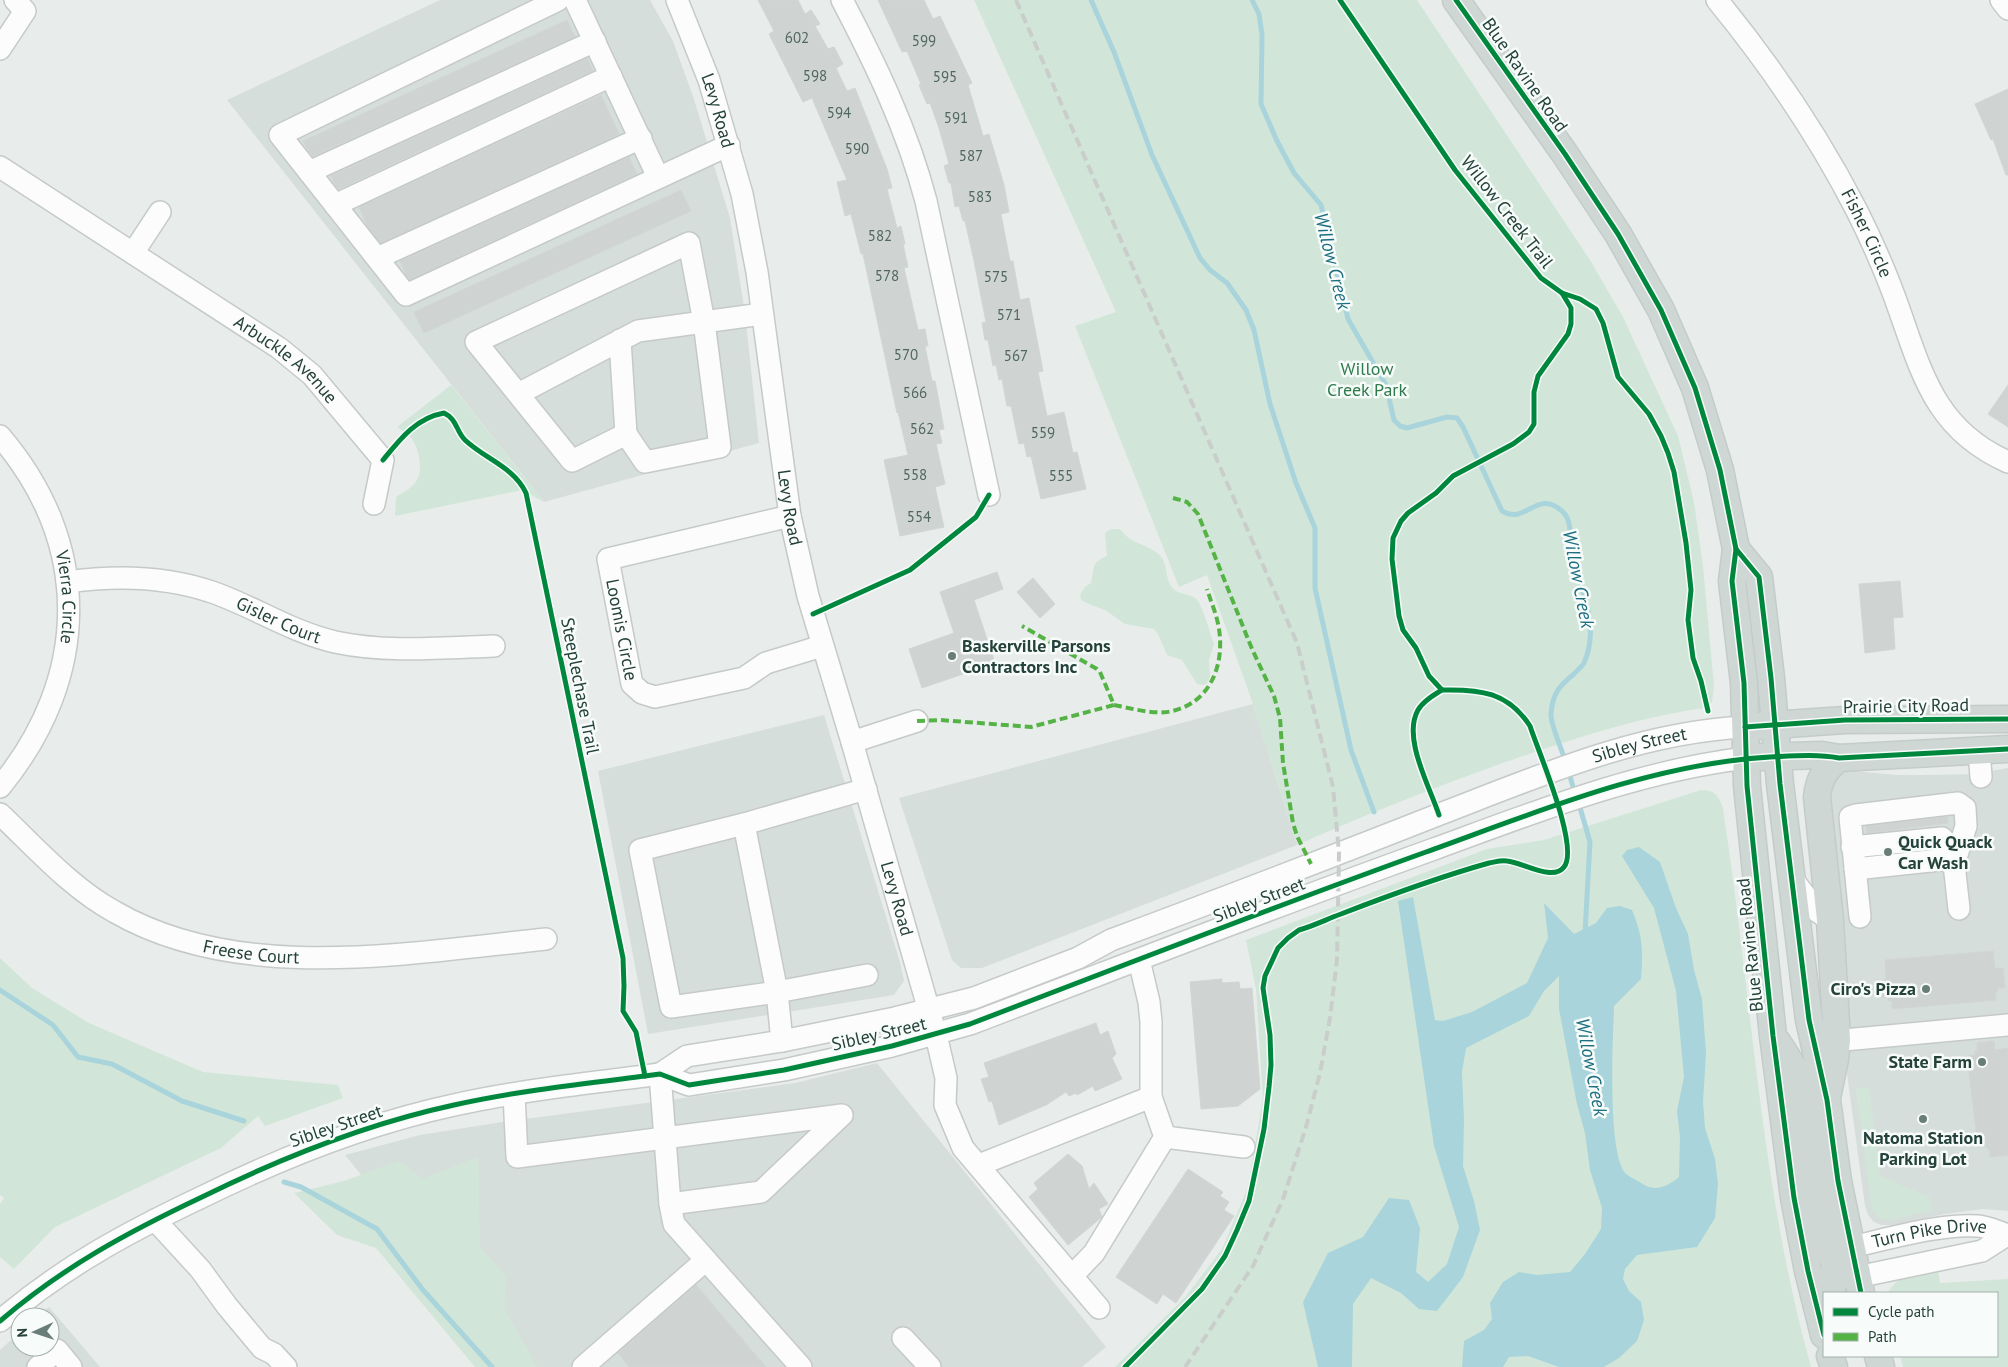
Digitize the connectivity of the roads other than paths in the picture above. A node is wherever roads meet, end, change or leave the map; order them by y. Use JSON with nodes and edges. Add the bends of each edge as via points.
{"nodes":[{"id":1,"x":16,"y":0,"type":"edge"},
{"id":2,"x":558,"y":0,"type":"edge"},
{"id":3,"x":575,"y":0,"type":"edge"},
{"id":4,"x":677,"y":0,"type":"edge"},
{"id":5,"x":842,"y":0,"type":"edge"},
{"id":6,"x":1456,"y":0,"type":"edge"},
{"id":7,"x":1717,"y":0,"type":"edge"},
{"id":8,"x":2001,"y":0,"type":"edge"},
{"id":9,"x":2008,"y":9,"type":"edge"},
{"id":10,"x":595,"y":41,"type":"junction"},
{"id":11,"x":0,"y":49,"type":"edge"},
{"id":12,"x":611,"y":76,"type":"junction"},
{"id":13,"x":640,"y":138,"type":"junction"},
{"id":14,"x":729,"y":145,"type":"junction"},
{"id":15,"x":0,"y":168,"type":"edge"},
{"id":16,"x":310,"y":172,"type":"junction"},
{"id":17,"x":658,"y":176,"type":"junction"},
{"id":18,"x":335,"y":205,"type":"junction"},
{"id":19,"x":160,"y":212,"type":"dead end"},
{"id":20,"x":133,"y":253,"type":"junction"},
{"id":21,"x":377,"y":258,"type":"junction"},
{"id":22,"x":762,"y":314,"type":"junction"},
{"id":23,"x":704,"y":322,"type":"junction"},
{"id":24,"x":620,"y":340,"type":"junction"},
{"id":25,"x":518,"y":394,"type":"junction"},
{"id":26,"x":626,"y":434,"type":"junction"},
{"id":27,"x":0,"y":436,"type":"edge"},
{"id":28,"x":2008,"y":462,"type":"edge"},
{"id":29,"x":989,"y":495,"type":"dead end"},
{"id":30,"x":374,"y":504,"type":"dead end"},
{"id":31,"x":790,"y":516,"type":"junction"},
{"id":32,"x":1736,"y":549,"type":"junction"},
{"id":33,"x":66,"y":582,"type":"junction"},
{"id":34,"x":494,"y":646,"type":"dead end"},
{"id":35,"x":822,"y":646,"type":"junction"},
{"id":36,"x":2008,"y":719,"type":"edge"},
{"id":37,"x":917,"y":720,"type":"dead end"},
{"id":38,"x":1775,"y":725,"type":"junction"},
{"id":39,"x":1745,"y":727,"type":"junction"},
{"id":40,"x":852,"y":742,"type":"junction"},
{"id":41,"x":2008,"y":748,"type":"edge"},
{"id":42,"x":1979,"y":750,"type":"junction"},
{"id":43,"x":1777,"y":756,"type":"junction"},
{"id":44,"x":1746,"y":758,"type":"junction"},
{"id":45,"x":1838,"y":758,"type":"junction"},
{"id":46,"x":1981,"y":777,"type":"dead end"},
{"id":47,"x":0,"y":788,"type":"edge"},
{"id":48,"x":866,"y":789,"type":"junction"},
{"id":49,"x":0,"y":814,"type":"edge"},
{"id":50,"x":744,"y":824,"type":"junction"},
{"id":51,"x":1950,"y":857,"type":"junction"},
{"id":52,"x":1854,"y":858,"type":"junction"},
{"id":53,"x":1790,"y":876,"type":"junction"},
{"id":54,"x":1959,"y":909,"type":"dead end"},
{"id":55,"x":1860,"y":917,"type":"dead end"},
{"id":56,"x":1830,"y":920,"type":"junction"},
{"id":57,"x":546,"y":939,"type":"dead end"},
{"id":58,"x":1139,"y":960,"type":"junction"},
{"id":59,"x":867,"y":975,"type":"dead end"},
{"id":60,"x":777,"y":992,"type":"junction"},
{"id":61,"x":929,"y":1010,"type":"junction"},
{"id":62,"x":2008,"y":1025,"type":"edge"},
{"id":63,"x":936,"y":1035,"type":"junction"},
{"id":64,"x":1774,"y":1036,"type":"junction"},
{"id":65,"x":782,"y":1041,"type":"junction"},
{"id":66,"x":1825,"y":1042,"type":"junction"},
{"id":67,"x":660,"y":1074,"type":"junction"},
{"id":68,"x":514,"y":1094,"type":"junction"},
{"id":69,"x":1151,"y":1097,"type":"junction"},
{"id":70,"x":1165,"y":1137,"type":"junction"},
{"id":71,"x":664,"y":1139,"type":"junction"},
{"id":72,"x":1244,"y":1147,"type":"dead end"},
{"id":73,"x":979,"y":1165,"type":"junction"},
{"id":74,"x":670,"y":1204,"type":"junction"},
{"id":75,"x":154,"y":1220,"type":"junction"},
{"id":76,"x":2007,"y":1235,"type":"edge"},
{"id":77,"x":1843,"y":1255,"type":"junction"},
{"id":78,"x":706,"y":1260,"type":"junction"},
{"id":79,"x":1072,"y":1276,"type":"junction"},
{"id":80,"x":1859,"y":1285,"type":"edge"},
{"id":81,"x":1832,"y":1292,"type":"edge"},
{"id":82,"x":1099,"y":1308,"type":"dead end"},
{"id":83,"x":2,"y":1317,"type":"edge"},
{"id":84,"x":1823,"y":1332,"type":"edge"},
{"id":85,"x":904,"y":1338,"type":"dead end"},
{"id":86,"x":38,"y":1367,"type":"edge"},
{"id":87,"x":71,"y":1367,"type":"edge"},
{"id":88,"x":286,"y":1367,"type":"edge"},
{"id":89,"x":583,"y":1367,"type":"edge"},
{"id":90,"x":801,"y":1367,"type":"edge"},
{"id":91,"x":930,"y":1367,"type":"edge"}],
"edges":[{"from":1,"to":11,"type":"street","via":[[25,11]]},
{"from":2,"to":16,"type":"street","via":[[280,135]]},
{"from":3,"to":10,"type":"street"},
{"from":4,"to":14,"type":"street","name":"Levy Road","via":[[709,80]]},
{"from":5,"to":29,"type":"street","via":[[891,98],[917,166]]},
{"from":6,"to":32,"type":"main road","name":"Blue Ravine Road","via":[[1618,234],[1661,310],[1707,424]]},
{"from":7,"to":28,"type":"street","name":"Fisher Circle","via":[[1776,75],[1832,165],[1879,260],[1934,400],[1971,440]]},
{"from":8,"to":9,"type":"street"},
{"from":10,"to":12,"type":"street"},
{"from":10,"to":16,"type":"street"},
{"from":12,"to":13,"type":"street"},
{"from":12,"to":18,"type":"street"},
{"from":13,"to":17,"type":"street"},
{"from":13,"to":21,"type":"street"},
{"from":14,"to":17,"type":"street"},
{"from":14,"to":22,"type":"street","name":"Levy Road","via":[[742,194]]},
{"from":15,"to":20,"type":"street","name":"Arbuckle Avenue"},
{"from":16,"to":18,"type":"street"},
{"from":17,"to":21,"type":"street","via":[[406,295]]},
{"from":18,"to":21,"type":"street"},
{"from":19,"to":20,"type":"street"},
{"from":20,"to":30,"type":"street","name":"Arbuckle Avenue","via":[[279,348],[312,375],[383,460]]},
{"from":22,"to":23,"type":"street"},
{"from":22,"to":31,"type":"street","name":"Levy Road"},
{"from":23,"to":24,"type":"street","via":[[638,331]]},
{"from":23,"to":25,"type":"street","via":[[689,243],[476,342]]},
{"from":23,"to":26,"type":"street","via":[[720,447],[644,462]]},
{"from":24,"to":25,"type":"street"},
{"from":24,"to":26,"type":"street"},
{"from":25,"to":26,"type":"street","via":[[572,461]]},
{"from":27,"to":33,"type":"street","name":"Vierra Circle","via":[[16,455],[44,502],[62,552]]},
{"from":31,"to":35,"type":"street","name":"Levy Road"},
{"from":31,"to":35,"type":"street","name":"Loomis Circle","via":[[608,559],[632,684],[642,693],[655,697],[744,678],[766,662]]},
{"from":32,"to":38,"type":"main road","name":"Blue Ravine Road","via":[[1759,577]]},
{"from":32,"to":39,"type":"main road","name":"Blue Ravine Road","via":[[1732,581],[1744,683]]},
{"from":33,"to":34,"type":"street","name":"Gisler Court","via":[[125,577],[184,584],[212,592],[307,634],[365,647]]},
{"from":33,"to":47,"type":"street","name":"Vierra Circle","via":[[68,629],[50,708],[24,756]]},
{"from":35,"to":40,"type":"street","name":"Levy Road"},
{"from":36,"to":38,"type":"main road","name":"Prairie City Road","via":[[1845,720]]},
{"from":37,"to":40,"type":"street"},
{"from":38,"to":39,"type":"main road","name":"Sibley Street"},
{"from":38,"to":43,"type":"main road","name":"Blue Ravine Road"},
{"from":39,"to":44,"type":"main road","name":"Blue Ravine Road"},
{"from":39,"to":61,"type":"street","name":"Sibley Street","via":[[1672,736],[1588,759],[1111,940],[1070,962],[974,998]]},
{"from":40,"to":48,"type":"street","name":"Levy Road"},
{"from":41,"to":42,"type":"main road"},
{"from":42,"to":45,"type":"main road"},
{"from":42,"to":46,"type":"street"},
{"from":43,"to":44,"type":"main road","name":"Sibley Street"},
{"from":43,"to":45,"type":"main road"},
{"from":43,"to":53,"type":"main road","name":"Blue Ravine Road"},
{"from":44,"to":58,"type":"street","name":"Sibley Street","via":[[1670,772],[1540,811]]},
{"from":44,"to":64,"type":"main road","name":"Blue Ravine Road"},
{"from":45,"to":56,"type":"main road","via":[[1828,766],[1818,782],[1817,797]]},
{"from":48,"to":50,"type":"street"},
{"from":48,"to":61,"type":"street","name":"Levy Road"},
{"from":49,"to":57,"type":"street","name":"Freese Court","via":[[65,876],[105,906],[140,926],[196,945],[302,958],[338,958]]},
{"from":50,"to":60,"type":"street"},
{"from":50,"to":60,"type":"street","via":[[640,850],[671,1007]]},
{"from":51,"to":52,"type":"street","via":[[1946,841],[1940,838]]},
{"from":51,"to":52,"type":"street","via":[[1966,826],[1964,808],[1958,803],[1852,815]]},
{"from":51,"to":54,"type":"street"},
{"from":52,"to":55,"type":"street"},
{"from":53,"to":56,"type":"street","via":[[1818,912]]},
{"from":53,"to":66,"type":"main road","name":"Blue Ravine Road","via":[[1809,1020]]},
{"from":56,"to":66,"type":"main road"},
{"from":58,"to":63,"type":"street","name":"Sibley Street"},
{"from":58,"to":69,"type":"street","via":[[1151,1022]]},
{"from":59,"to":60,"type":"street"},
{"from":60,"to":65,"type":"street"},
{"from":61,"to":63,"type":"street","name":"Levy Road"},
{"from":61,"to":65,"type":"street","name":"Sibley Street"},
{"from":62,"to":66,"type":"street"},
{"from":63,"to":67,"type":"street","name":"Sibley Street","via":[[784,1070],[689,1085]]},
{"from":63,"to":73,"type":"street","name":"Levy Road","via":[[946,1078],[945,1105],[963,1148]]},
{"from":64,"to":77,"type":"main road","via":[[1802,1083],[1828,1253]]},
{"from":64,"to":84,"type":"main road","name":"Blue Ravine Road","via":[[1794,1198]]},
{"from":65,"to":67,"type":"street","name":"Sibley Street","via":[[687,1056]]},
{"from":66,"to":77,"type":"main road","via":[[1835,1059],[1827,1100],[1838,1181]]},
{"from":67,"to":68,"type":"street","name":"Sibley Street"},
{"from":67,"to":71,"type":"street"},
{"from":68,"to":71,"type":"street","via":[[518,1157]]},
{"from":68,"to":75,"type":"street","name":"Sibley Street","via":[[384,1123],[315,1146],[265,1166]]},
{"from":69,"to":70,"type":"street"},
{"from":69,"to":73,"type":"street"},
{"from":70,"to":72,"type":"street"},
{"from":70,"to":79,"type":"street","via":[[1094,1253]]},
{"from":71,"to":74,"type":"street"},
{"from":71,"to":74,"type":"street","via":[[842,1115],[761,1192]]},
{"from":73,"to":79,"type":"street","name":"Levy Road"},
{"from":74,"to":78,"type":"street","via":[[674,1224]]},
{"from":75,"to":83,"type":"street","name":"Sibley Street","via":[[64,1272]]},
{"from":75,"to":88,"type":"street","via":[[200,1269],[262,1348],[274,1354]]},
{"from":76,"to":77,"type":"street","name":"Turn Pike Drive","via":[[1978,1226],[1946,1228]]},
{"from":76,"to":80,"type":"street","name":"Turn Pike Drive","via":[[1982,1250]]},
{"from":77,"to":80,"type":"main road"},
{"from":77,"to":81,"type":"main road","via":[[1832,1279]]},
{"from":78,"to":89,"type":"street"},
{"from":78,"to":90,"type":"street"},
{"from":79,"to":82,"type":"street","name":"Levy Road"},
{"from":85,"to":91,"type":"street"},
{"from":86,"to":87,"type":"street","via":[[57,1350]]}]}
